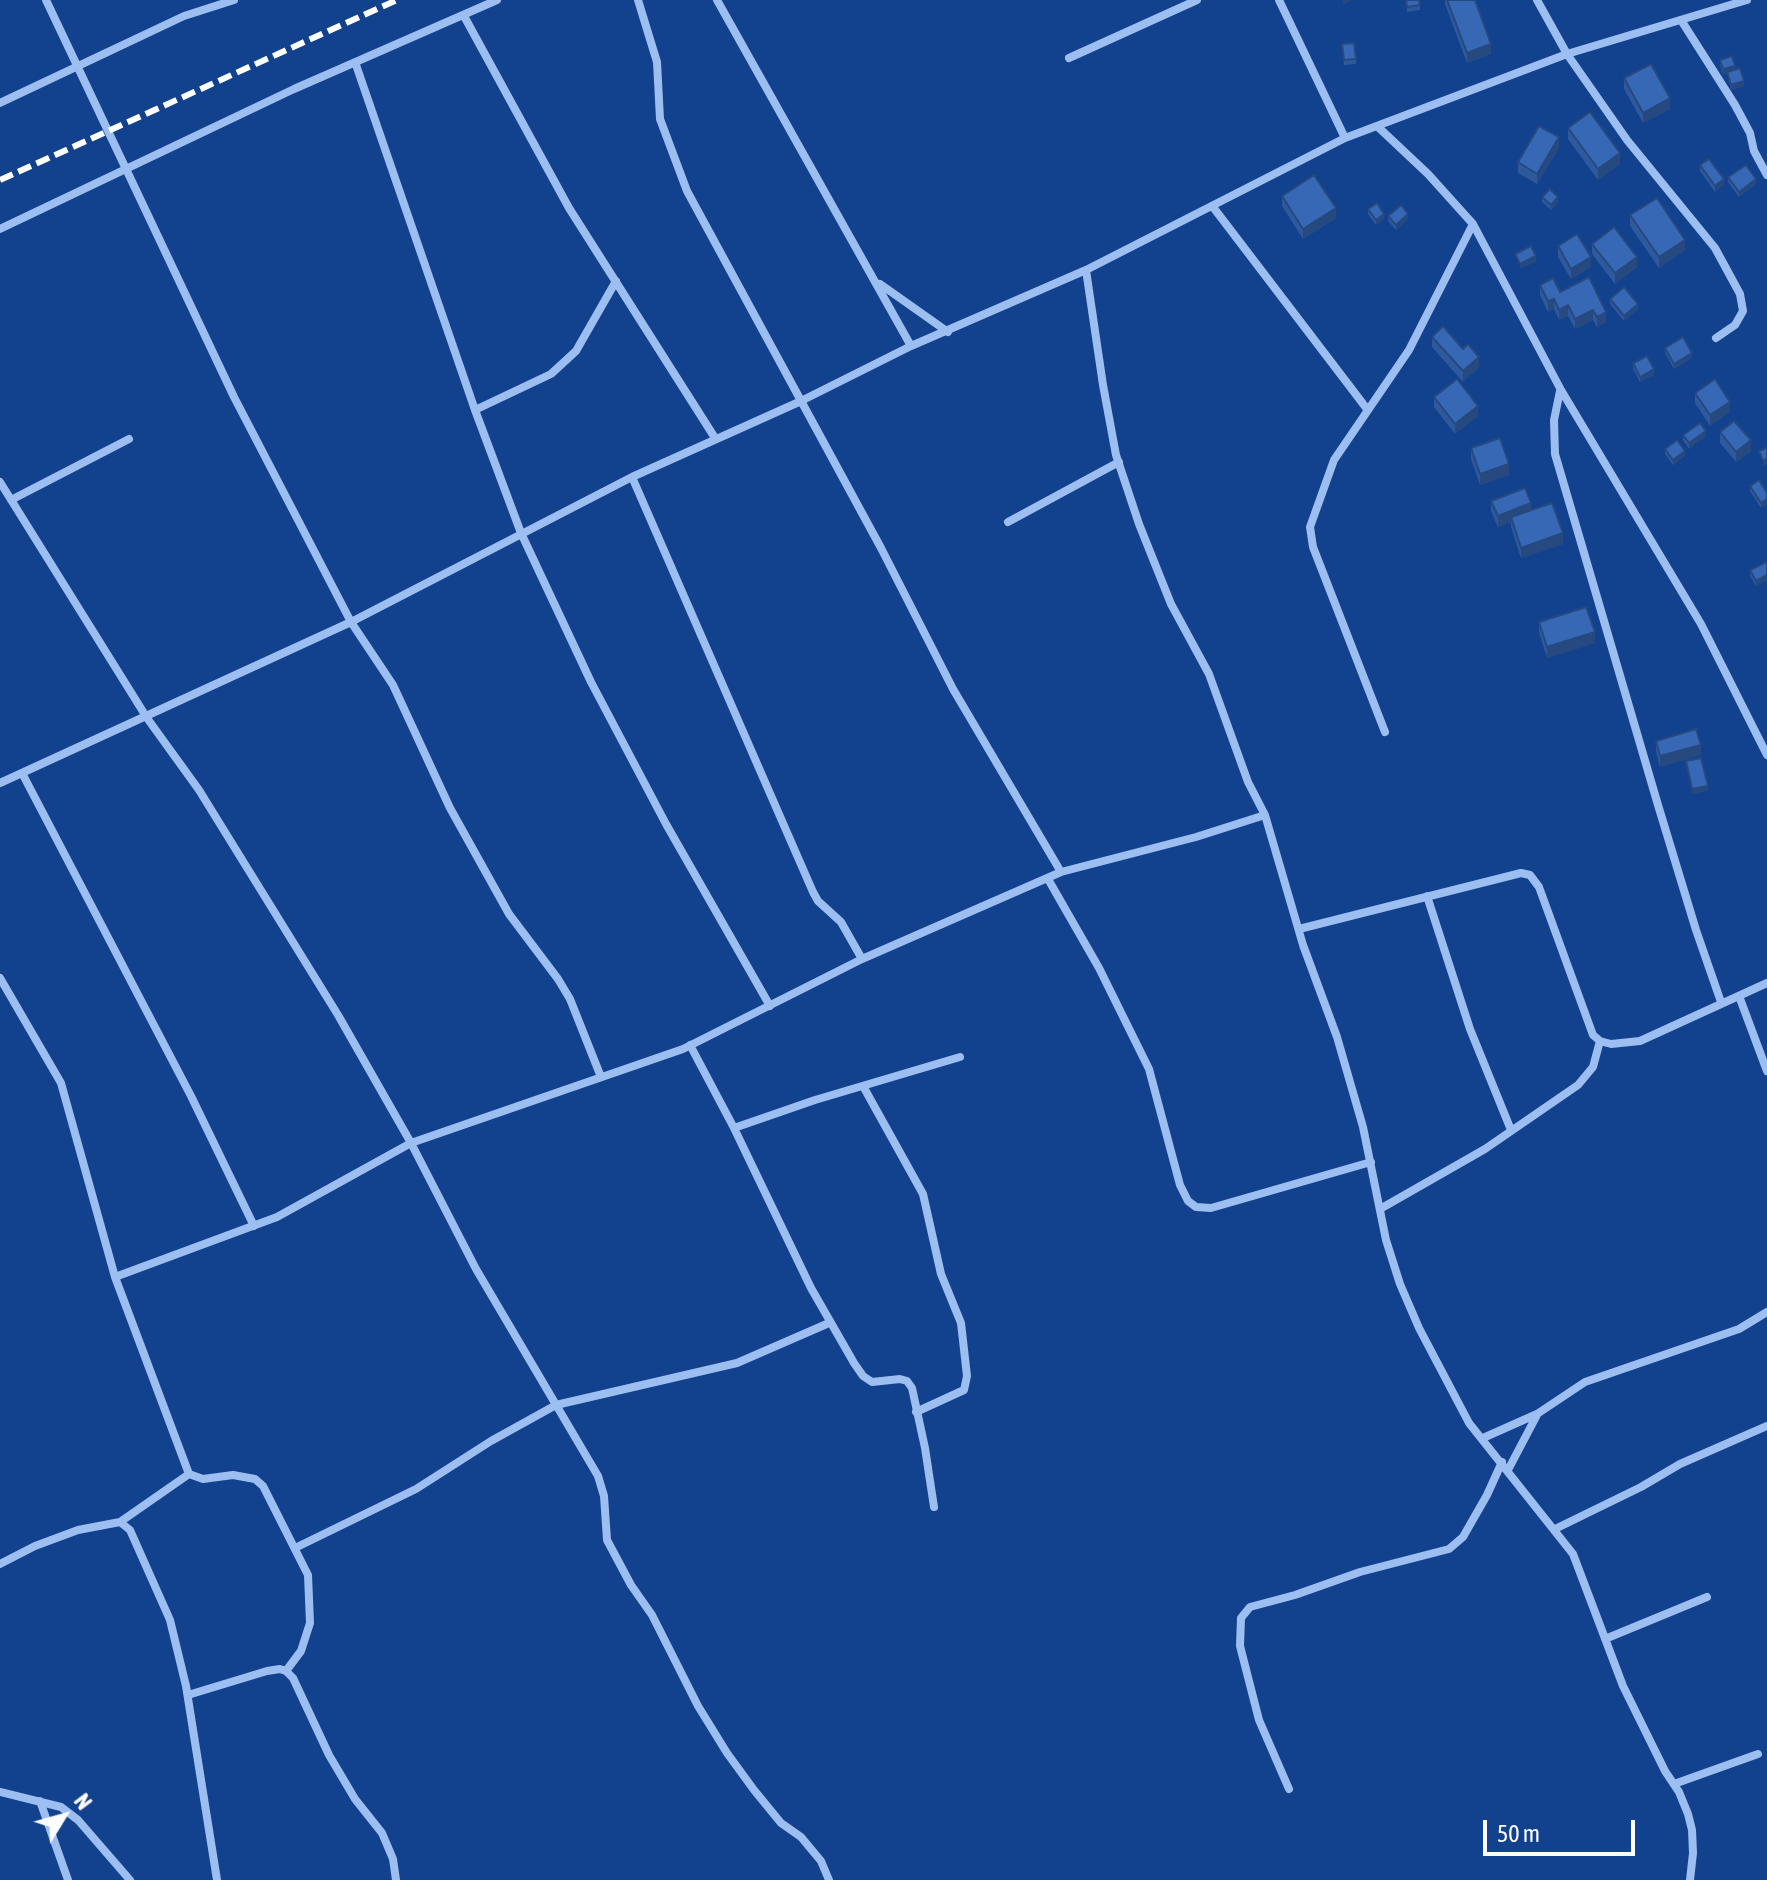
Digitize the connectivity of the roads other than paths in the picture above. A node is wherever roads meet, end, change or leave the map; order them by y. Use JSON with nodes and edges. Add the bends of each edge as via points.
{"nodes":[{"id":1,"x":46,"y":0,"type":"edge"},
{"id":2,"x":234,"y":0,"type":"edge"},
{"id":3,"x":497,"y":0,"type":"edge"},
{"id":4,"x":638,"y":0,"type":"edge"},
{"id":5,"x":717,"y":0,"type":"edge"},
{"id":6,"x":1197,"y":0,"type":"edge"},
{"id":7,"x":1279,"y":0,"type":"edge"},
{"id":8,"x":1537,"y":0,"type":"edge"},
{"id":9,"x":1747,"y":0,"type":"edge"},
{"id":10,"x":464,"y":16,"type":"junction"},
{"id":11,"x":1681,"y":20,"type":"junction"},
{"id":12,"x":1567,"y":54,"type":"junction"},
{"id":13,"x":1069,"y":58,"type":"dead end"},
{"id":14,"x":355,"y":62,"type":"junction"},
{"id":15,"x":78,"y":65,"type":"junction"},
{"id":16,"x":0,"y":103,"type":"edge"},
{"id":17,"x":1377,"y":126,"type":"junction"},
{"id":18,"x":1345,"y":138,"type":"junction"},
{"id":19,"x":125,"y":169,"type":"junction"},
{"id":20,"x":1767,"y":175,"type":"edge"},
{"id":21,"x":1213,"y":207,"type":"junction"},
{"id":22,"x":1473,"y":224,"type":"junction"},
{"id":23,"x":0,"y":229,"type":"edge"},
{"id":24,"x":1086,"y":270,"type":"junction"},
{"id":25,"x":616,"y":281,"type":"junction"},
{"id":26,"x":876,"y":282,"type":"junction"},
{"id":27,"x":948,"y":332,"type":"junction"},
{"id":28,"x":1716,"y":338,"type":"dead end"},
{"id":29,"x":911,"y":346,"type":"junction"},
{"id":30,"x":1561,"y":390,"type":"junction"},
{"id":31,"x":799,"y":402,"type":"junction"},
{"id":32,"x":1367,"y":409,"type":"junction"},
{"id":33,"x":475,"y":410,"type":"junction"},
{"id":34,"x":715,"y":438,"type":"junction"},
{"id":35,"x":129,"y":439,"type":"dead end"},
{"id":36,"x":1119,"y":462,"type":"junction"},
{"id":37,"x":632,"y":477,"type":"junction"},
{"id":38,"x":0,"y":482,"type":"edge"},
{"id":39,"x":11,"y":500,"type":"junction"},
{"id":40,"x":1008,"y":522,"type":"dead end"},
{"id":41,"x":521,"y":533,"type":"junction"},
{"id":42,"x":351,"y":622,"type":"junction"},
{"id":43,"x":147,"y":718,"type":"junction"},
{"id":44,"x":1385,"y":732,"type":"dead end"},
{"id":45,"x":1767,"y":755,"type":"edge"},
{"id":46,"x":22,"y":773,"type":"junction"},
{"id":47,"x":0,"y":783,"type":"edge"},
{"id":48,"x":1265,"y":815,"type":"junction"},
{"id":49,"x":1061,"y":872,"type":"junction"},
{"id":50,"x":1048,"y":879,"type":"junction"},
{"id":51,"x":1427,"y":896,"type":"junction"},
{"id":52,"x":1299,"y":929,"type":"junction"},
{"id":53,"x":862,"y":959,"type":"junction"},
{"id":54,"x":0,"y":978,"type":"edge"},
{"id":55,"x":1767,"y":983,"type":"edge"},
{"id":56,"x":1739,"y":996,"type":"junction"},
{"id":57,"x":1721,"y":1002,"type":"junction"},
{"id":58,"x":770,"y":1006,"type":"junction"},
{"id":59,"x":1600,"y":1041,"type":"junction"},
{"id":60,"x":690,"y":1045,"type":"junction"},
{"id":61,"x":960,"y":1057,"type":"dead end"},
{"id":62,"x":1767,"y":1071,"type":"edge"},
{"id":63,"x":601,"y":1077,"type":"junction"},
{"id":64,"x":863,"y":1086,"type":"junction"},
{"id":65,"x":734,"y":1128,"type":"junction"},
{"id":66,"x":1511,"y":1130,"type":"junction"},
{"id":67,"x":411,"y":1143,"type":"junction"},
{"id":68,"x":1371,"y":1162,"type":"junction"},
{"id":69,"x":1380,"y":1209,"type":"junction"},
{"id":70,"x":254,"y":1226,"type":"junction"},
{"id":71,"x":115,"y":1277,"type":"junction"},
{"id":72,"x":1767,"y":1312,"type":"edge"},
{"id":73,"x":829,"y":1323,"type":"junction"},
{"id":74,"x":556,"y":1405,"type":"junction"},
{"id":75,"x":916,"y":1412,"type":"junction"},
{"id":76,"x":1537,"y":1414,"type":"junction"},
{"id":77,"x":1767,"y":1426,"type":"edge"},
{"id":78,"x":1483,"y":1438,"type":"junction"},
{"id":79,"x":1505,"y":1466,"type":"junction"},
{"id":80,"x":189,"y":1474,"type":"junction"},
{"id":81,"x":934,"y":1507,"type":"dead end"},
{"id":82,"x":120,"y":1522,"type":"junction"},
{"id":83,"x":1555,"y":1529,"type":"junction"},
{"id":84,"x":295,"y":1548,"type":"junction"},
{"id":85,"x":0,"y":1564,"type":"edge"},
{"id":86,"x":1707,"y":1597,"type":"dead end"},
{"id":87,"x":1605,"y":1639,"type":"junction"},
{"id":88,"x":286,"y":1671,"type":"junction"},
{"id":89,"x":188,"y":1695,"type":"junction"},
{"id":90,"x":1758,"y":1754,"type":"dead end"},
{"id":91,"x":1674,"y":1784,"type":"junction"},
{"id":92,"x":1289,"y":1789,"type":"dead end"},
{"id":93,"x":0,"y":1792,"type":"edge"},
{"id":94,"x":40,"y":1801,"type":"junction"},
{"id":95,"x":68,"y":1880,"type":"edge"},
{"id":96,"x":130,"y":1880,"type":"edge"},
{"id":97,"x":217,"y":1880,"type":"edge"},
{"id":98,"x":396,"y":1880,"type":"edge"},
{"id":99,"x":829,"y":1880,"type":"edge"},
{"id":100,"x":1690,"y":1880,"type":"edge"}],
"edges":[{"from":1,"to":15,"type":"street"},
{"from":2,"to":15,"type":"street","via":[[184,16]]},
{"from":3,"to":10,"type":"street"},
{"from":4,"to":31,"type":"street","via":[[657,62],[660,119],[687,191]]},
{"from":5,"to":26,"type":"street"},
{"from":6,"to":13,"type":"street"},
{"from":7,"to":18,"type":"street"},
{"from":8,"to":12,"type":"street"},
{"from":9,"to":11,"type":"street"},
{"from":10,"to":14,"type":"street"},
{"from":10,"to":25,"type":"street","via":[[569,208]]},
{"from":11,"to":12,"type":"street"},
{"from":11,"to":20,"type":"street","via":[[1735,105]]},
{"from":12,"to":17,"type":"street"},
{"from":12,"to":28,"type":"street","via":[[1627,140],[1715,248],[1740,294],[1743,311],[1735,325]]},
{"from":14,"to":19,"type":"street"},
{"from":14,"to":33,"type":"street"},
{"from":15,"to":16,"type":"street"},
{"from":15,"to":19,"type":"street"},
{"from":17,"to":18,"type":"street"},
{"from":17,"to":22,"type":"street"},
{"from":18,"to":21,"type":"street"},
{"from":19,"to":23,"type":"street"},
{"from":19,"to":42,"type":"street","via":[[234,397]]},
{"from":21,"to":24,"type":"street"},
{"from":21,"to":32,"type":"street"},
{"from":22,"to":30,"type":"street"},
{"from":22,"to":32,"type":"street","via":[[1409,350]]},
{"from":24,"to":27,"type":"street"},
{"from":24,"to":36,"type":"street"},
{"from":25,"to":33,"type":"street","via":[[576,351],[551,374]]},
{"from":25,"to":34,"type":"street"},
{"from":26,"to":27,"type":"street"},
{"from":26,"to":29,"type":"street"},
{"from":27,"to":29,"type":"street"},
{"from":29,"to":31,"type":"street"},
{"from":30,"to":45,"type":"street","via":[[1701,624]]},
{"from":30,"to":57,"type":"street","via":[[1554,420],[1555,454],[1674,861]]},
{"from":31,"to":34,"type":"street"},
{"from":31,"to":49,"type":"street","via":[[953,689]]},
{"from":32,"to":44,"type":"street","via":[[1334,460],[1310,527],[1313,547]]},
{"from":33,"to":41,"type":"street"},
{"from":34,"to":37,"type":"street"},
{"from":35,"to":39,"type":"street"},
{"from":36,"to":40,"type":"street"},
{"from":36,"to":48,"type":"street","via":[[1171,604],[1209,674]]},
{"from":37,"to":41,"type":"street"},
{"from":37,"to":53,"type":"street","via":[[813,892],[841,922]]},
{"from":38,"to":39,"type":"street"},
{"from":39,"to":43,"type":"street"},
{"from":41,"to":42,"type":"street"},
{"from":41,"to":58,"type":"street","via":[[645,785]]},
{"from":42,"to":43,"type":"street"},
{"from":42,"to":63,"type":"street","via":[[393,685],[450,808],[509,914],[570,999]]},
{"from":43,"to":46,"type":"street"},
{"from":43,"to":67,"type":"street","via":[[199,790]]},
{"from":46,"to":47,"type":"street"},
{"from":46,"to":70,"type":"street"},
{"from":48,"to":49,"type":"street"},
{"from":48,"to":52,"type":"street"},
{"from":49,"to":50,"type":"street"},
{"from":50,"to":53,"type":"street"},
{"from":50,"to":68,"type":"street","via":[[1149,1069],[1188,1201],[1211,1208]]},
{"from":51,"to":52,"type":"street"},
{"from":51,"to":59,"type":"street","via":[[1530,875],[1593,1035]]},
{"from":51,"to":66,"type":"street","via":[[1470,1029]]},
{"from":52,"to":68,"type":"street","via":[[1337,1037]]},
{"from":53,"to":58,"type":"street"},
{"from":54,"to":71,"type":"street","via":[[61,1083]]},
{"from":55,"to":56,"type":"street"},
{"from":56,"to":57,"type":"street"},
{"from":56,"to":62,"type":"street"},
{"from":57,"to":59,"type":"street","via":[[1640,1041]]},
{"from":58,"to":60,"type":"street"},
{"from":59,"to":66,"type":"street","via":[[1593,1067],[1578,1085]]},
{"from":60,"to":63,"type":"street"},
{"from":60,"to":65,"type":"street"},
{"from":61,"to":64,"type":"street"},
{"from":63,"to":67,"type":"street"},
{"from":64,"to":65,"type":"street"},
{"from":64,"to":75,"type":"street","via":[[923,1194],[941,1274],[961,1323],[964,1390]]},
{"from":65,"to":73,"type":"street"},
{"from":66,"to":69,"type":"street"},
{"from":67,"to":70,"type":"street"},
{"from":67,"to":74,"type":"street","via":[[476,1269]]},
{"from":68,"to":69,"type":"street"},
{"from":69,"to":78,"type":"street","via":[[1400,1284],[1419,1328],[1469,1423]]},
{"from":70,"to":71,"type":"street"},
{"from":71,"to":80,"type":"street"},
{"from":72,"to":76,"type":"street","via":[[1739,1329],[1585,1382]]},
{"from":73,"to":74,"type":"street","via":[[737,1363]]},
{"from":73,"to":75,"type":"street","via":[[863,1376],[872,1382],[907,1381]]},
{"from":74,"to":84,"type":"street","via":[[416,1489]]},
{"from":74,"to":99,"type":"street","via":[[598,1476],[607,1540],[698,1706],[754,1790],[821,1861]]},
{"from":75,"to":81,"type":"street"},
{"from":76,"to":78,"type":"street"},
{"from":76,"to":79,"type":"street"},
{"from":77,"to":83,"type":"street"},
{"from":78,"to":79,"type":"street"},
{"from":79,"to":83,"type":"street"},
{"from":79,"to":92,"type":"street","via":[[1463,1537],[1449,1549],[1250,1607],[1241,1618],[1240,1646],[1259,1720]]},
{"from":80,"to":82,"type":"street"},
{"from":80,"to":84,"type":"street","via":[[255,1479]]},
{"from":82,"to":85,"type":"street","via":[[78,1530]]},
{"from":82,"to":89,"type":"street","via":[[130,1530],[170,1620]]},
{"from":83,"to":87,"type":"street","via":[[1573,1554]]},
{"from":84,"to":88,"type":"street","via":[[311,1585],[310,1623],[301,1651]]},
{"from":86,"to":87,"type":"street"},
{"from":87,"to":91,"type":"street","via":[[1637,1718]]},
{"from":88,"to":89,"type":"street","via":[[267,1671]]},
{"from":88,"to":98,"type":"street","via":[[355,1799],[382,1833]]},
{"from":89,"to":97,"type":"street"},
{"from":90,"to":91,"type":"street"},
{"from":91,"to":100,"type":"street","via":[[1692,1830]]},
{"from":93,"to":94,"type":"street"},
{"from":94,"to":95,"type":"street"},
{"from":94,"to":96,"type":"street","via":[[61,1807],[78,1820]]}]}
